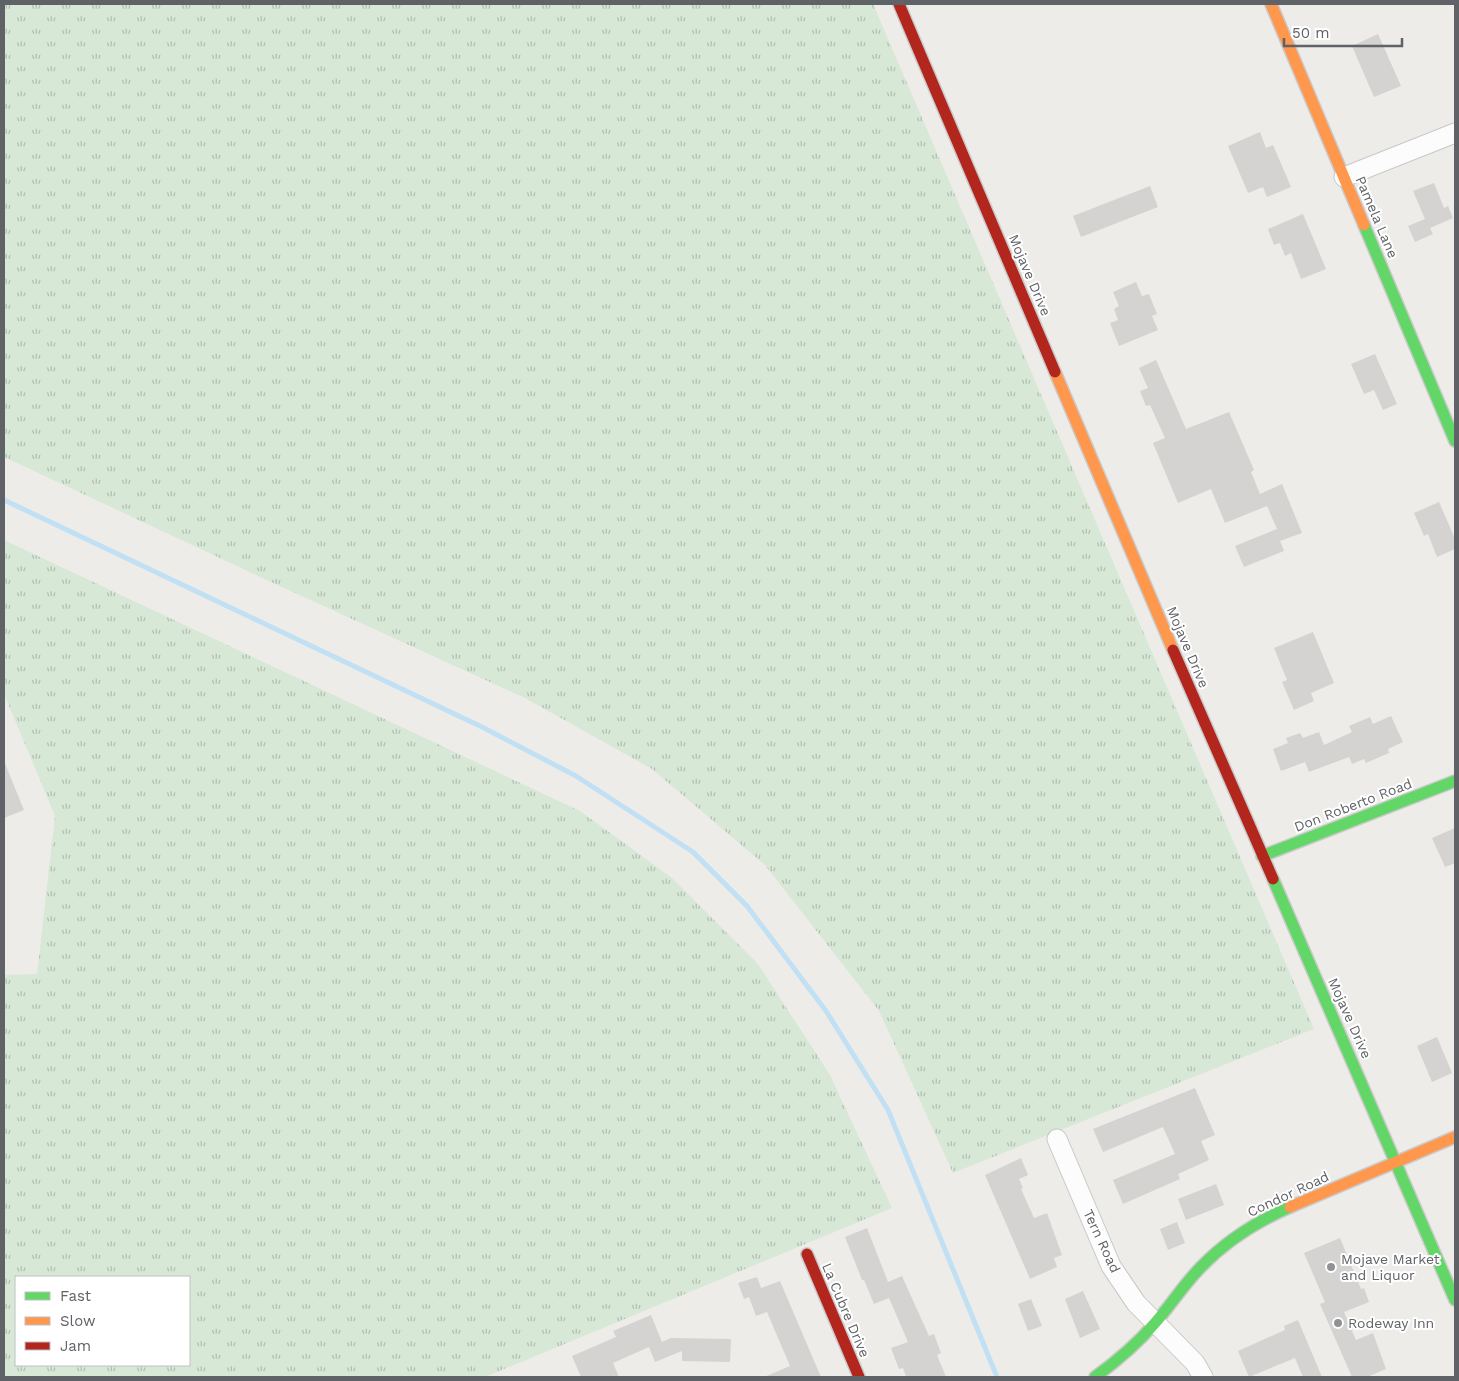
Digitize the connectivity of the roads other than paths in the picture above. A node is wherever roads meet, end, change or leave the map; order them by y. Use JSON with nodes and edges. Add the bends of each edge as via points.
{"nodes":[{"id":1,"x":899,"y":4,"type":"edge"},
{"id":2,"x":1271,"y":4,"type":"edge"},
{"id":3,"x":1455,"y":134,"type":"edge"},
{"id":4,"x":1344,"y":177,"type":"junction"},
{"id":5,"x":1455,"y":442,"type":"edge"},
{"id":6,"x":1455,"y":781,"type":"edge"},
{"id":7,"x":1262,"y":856,"type":"junction"},
{"id":8,"x":1455,"y":1137,"type":"edge"},
{"id":9,"x":1057,"y":1139,"type":"dead end"},
{"id":10,"x":1396,"y":1161,"type":"junction"},
{"id":11,"x":807,"y":1254,"type":"dead end"},
{"id":12,"x":1455,"y":1300,"type":"edge"},
{"id":13,"x":1155,"y":1323,"type":"junction"},
{"id":14,"x":858,"y":1377,"type":"edge"},
{"id":15,"x":1095,"y":1377,"type":"edge"},
{"id":16,"x":1204,"y":1377,"type":"edge"}],
"edges":[{"from":1,"to":7,"type":"main road","name":"Mojave Drive"},
{"from":2,"to":4,"type":"main road","name":"Pamela Lane"},
{"from":3,"to":4,"type":"street"},
{"from":4,"to":5,"type":"main road","name":"Pamela Lane"},
{"from":6,"to":7,"type":"main road","name":"Don Roberto Road"},
{"from":7,"to":10,"type":"main road","name":"Mojave Drive"},
{"from":8,"to":10,"type":"main road","name":"Condor Road"},
{"from":9,"to":13,"type":"street","name":"Tern Road","via":[[1111,1266],[1136,1303]]},
{"from":10,"to":12,"type":"main road","name":"Mojave Drive"},
{"from":10,"to":13,"type":"main road","name":"Condor Road","via":[[1268,1217],[1231,1240],[1202,1267]]},
{"from":11,"to":14,"type":"main road","name":"La Cubre Drive"},
{"from":13,"to":15,"type":"main road","name":"Condor Road","via":[[1119,1360]]},
{"from":13,"to":16,"type":"street","name":"Tern Road"}]}
